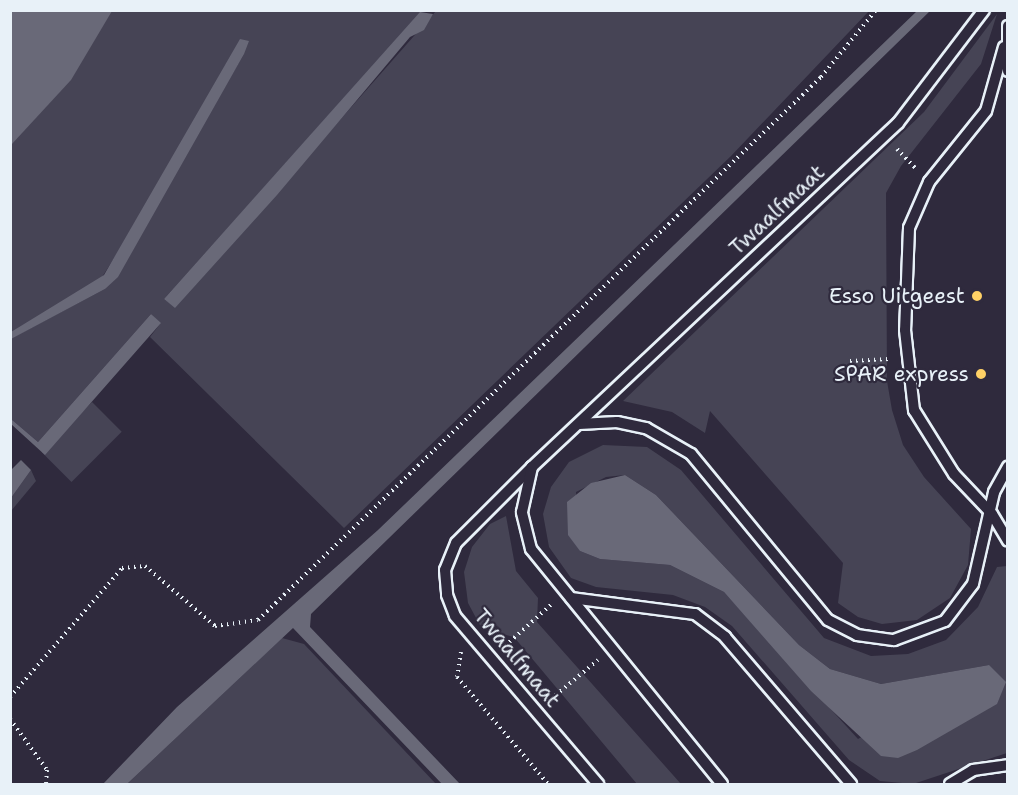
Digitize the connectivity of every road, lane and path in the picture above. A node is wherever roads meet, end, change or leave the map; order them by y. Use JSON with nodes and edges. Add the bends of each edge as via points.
{"nodes":[{"id":1,"x":876,"y":10,"type":"edge"},
{"id":2,"x":984,"y":10,"type":"edge"},
{"id":3,"x":1008,"y":26,"type":"edge"},
{"id":4,"x":1004,"y":47,"type":"junction"},
{"id":5,"x":1008,"y":71,"type":"edge"},
{"id":6,"x":884,"y":136,"type":"junction"},
{"id":7,"x":929,"y":182,"type":"junction"},
{"id":8,"x":908,"y":358,"type":"junction"},
{"id":9,"x":850,"y":361,"type":"dead end"},
{"id":10,"x":579,"y":423,"type":"junction"},
{"id":11,"x":532,"y":467,"type":"junction"},
{"id":12,"x":1008,"y":467,"type":"edge"},
{"id":13,"x":992,"y":513,"type":"junction"},
{"id":14,"x":1008,"y":541,"type":"edge"},
{"id":15,"x":571,"y":598,"type":"junction"},
{"id":16,"x":610,"y":650,"type":"junction"},
{"id":17,"x":10,"y":697,"type":"edge"},
{"id":18,"x":536,"y":711,"type":"junction"},
{"id":19,"x":10,"y":719,"type":"edge"},
{"id":20,"x":1008,"y":765,"type":"edge"},
{"id":21,"x":46,"y":784,"type":"edge"},
{"id":22,"x":598,"y":784,"type":"edge"},
{"id":23,"x":722,"y":784,"type":"edge"},
{"id":24,"x":851,"y":784,"type":"edge"},
{"id":25,"x":950,"y":784,"type":"edge"}],
"edges":[{"from":1,"to":17,"type":"path","via":[[821,77],[258,620],[215,626],[145,566],[122,568]]},
{"from":2,"to":6,"type":"lane","name":"Twaalfmaat","via":[[943,70]]},
{"from":3,"to":4,"type":"lane"},
{"from":4,"to":5,"type":"lane"},
{"from":4,"to":7,"type":"lane","via":[[986,111]]},
{"from":6,"to":7,"type":"path"},
{"from":6,"to":10,"type":"lane","name":"Twaalfmaat"},
{"from":7,"to":8,"type":"lane","via":[[909,228]]},
{"from":8,"to":9,"type":"path"},
{"from":8,"to":13,"type":"lane","via":[[914,410],[954,474]]},
{"from":10,"to":11,"type":"lane","name":"Twaalfmaat"},
{"from":10,"to":13,"type":"lane","via":[[616,422],[646,428],[691,454],[808,599],[828,620],[857,635],[894,640],[945,621],[974,584]]},
{"from":11,"to":15,"type":"lane","via":[[522,512],[531,549]]},
{"from":11,"to":18,"type":"lane","name":"Twaalfmaat","via":[[456,543],[445,570],[455,616]]},
{"from":12,"to":13,"type":"lane","via":[[994,492]]},
{"from":13,"to":14,"type":"lane"},
{"from":15,"to":16,"type":"lane"},
{"from":15,"to":24,"type":"lane","via":[[695,614],[724,637]]},
{"from":16,"to":18,"type":"path"},
{"from":16,"to":23,"type":"lane"},
{"from":18,"to":22,"type":"lane","name":"Twaalfmaat"},
{"from":19,"to":21,"type":"path","via":[[47,770]]},
{"from":20,"to":25,"type":"lane","via":[[973,770]]}]}
